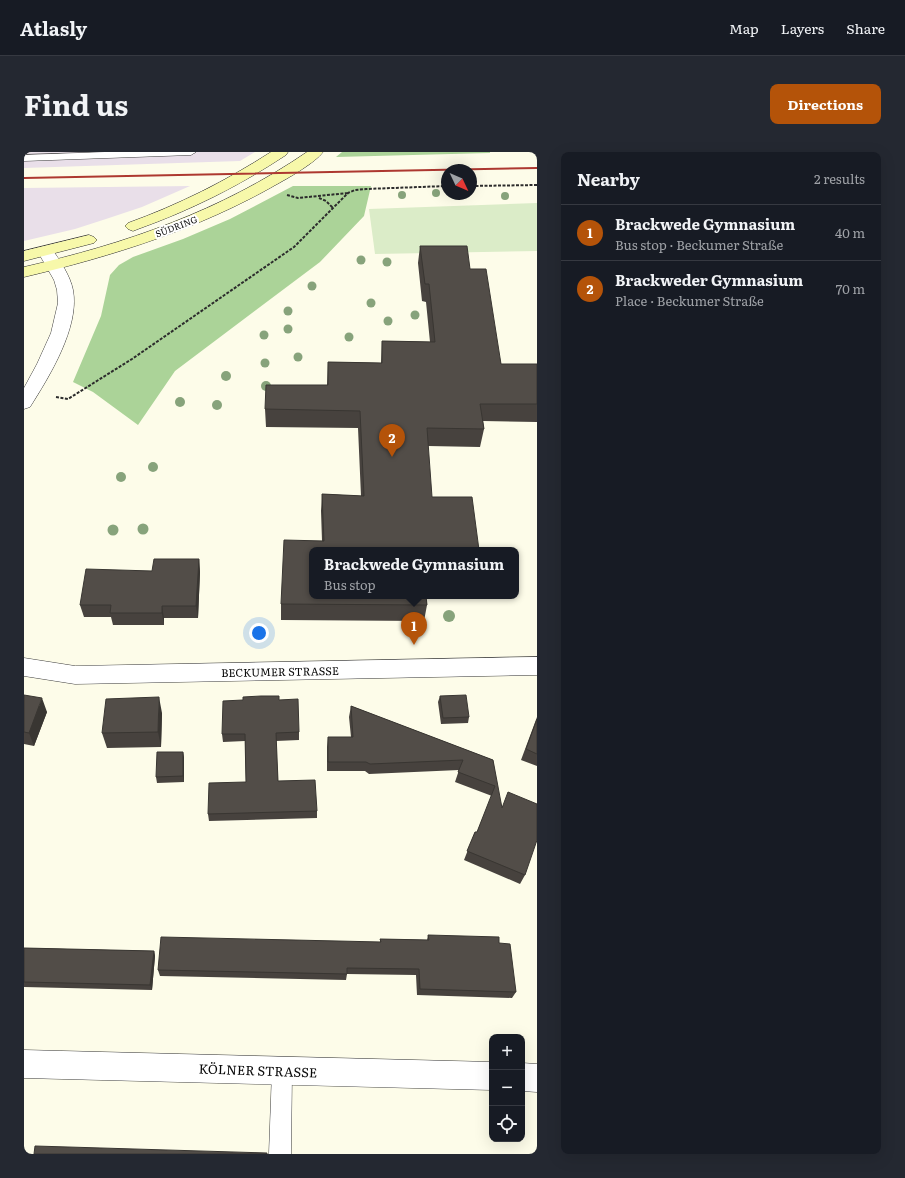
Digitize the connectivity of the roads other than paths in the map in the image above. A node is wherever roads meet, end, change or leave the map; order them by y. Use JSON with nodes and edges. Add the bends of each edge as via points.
{"nodes":[{"id":1,"x":191,"y":152,"type":"edge"},
{"id":2,"x":281,"y":152,"type":"edge"},
{"id":3,"x":316,"y":152,"type":"edge"},
{"id":4,"x":24,"y":158,"type":"edge"},
{"id":5,"x":121,"y":230,"type":"dead end"},
{"id":6,"x":103,"y":236,"type":"dead end"},
{"id":7,"x":24,"y":256,"type":"edge"},
{"id":8,"x":50,"y":258,"type":"junction"},
{"id":9,"x":24,"y":272,"type":"edge"},
{"id":10,"x":24,"y":403,"type":"edge"},
{"id":11,"x":537,"y":666,"type":"edge"},
{"id":12,"x":24,"y":667,"type":"edge"},
{"id":13,"x":24,"y":1064,"type":"edge"},
{"id":14,"x":282,"y":1071,"type":"junction"},
{"id":15,"x":489,"y":1076,"type":"edge"},
{"id":16,"x":525,"y":1077,"type":"edge"},
{"id":17,"x":537,"y":1078,"type":"edge"},
{"id":18,"x":280,"y":1154,"type":"edge"}],
"edges":[{"from":1,"to":4,"type":"lane"},
{"from":2,"to":5,"type":"main road","name":"SÜDRING","via":[[209,194]]},
{"from":3,"to":8,"type":"main road","name":"SÜDRING","via":[[264,185],[173,228],[109,250]]},
{"from":6,"to":8,"type":"main road","name":"SÜDRING"},
{"from":7,"to":8,"type":"main road","name":"SÜDRING"},
{"from":8,"to":9,"type":"main road","name":"SÜDRING"},
{"from":8,"to":10,"type":"street","via":[[65,289],[64,314],[59,335],[47,362]]},
{"from":11,"to":12,"type":"street","name":"BECKUMER STRASSE","via":[[75,675]]},
{"from":13,"to":14,"type":"street","name":"KÖLNER STRASSE"},
{"from":14,"to":15,"type":"street","name":"KÖLNER STRASSE"},
{"from":14,"to":18,"type":"lane"},
{"from":16,"to":17,"type":"street"}]}
